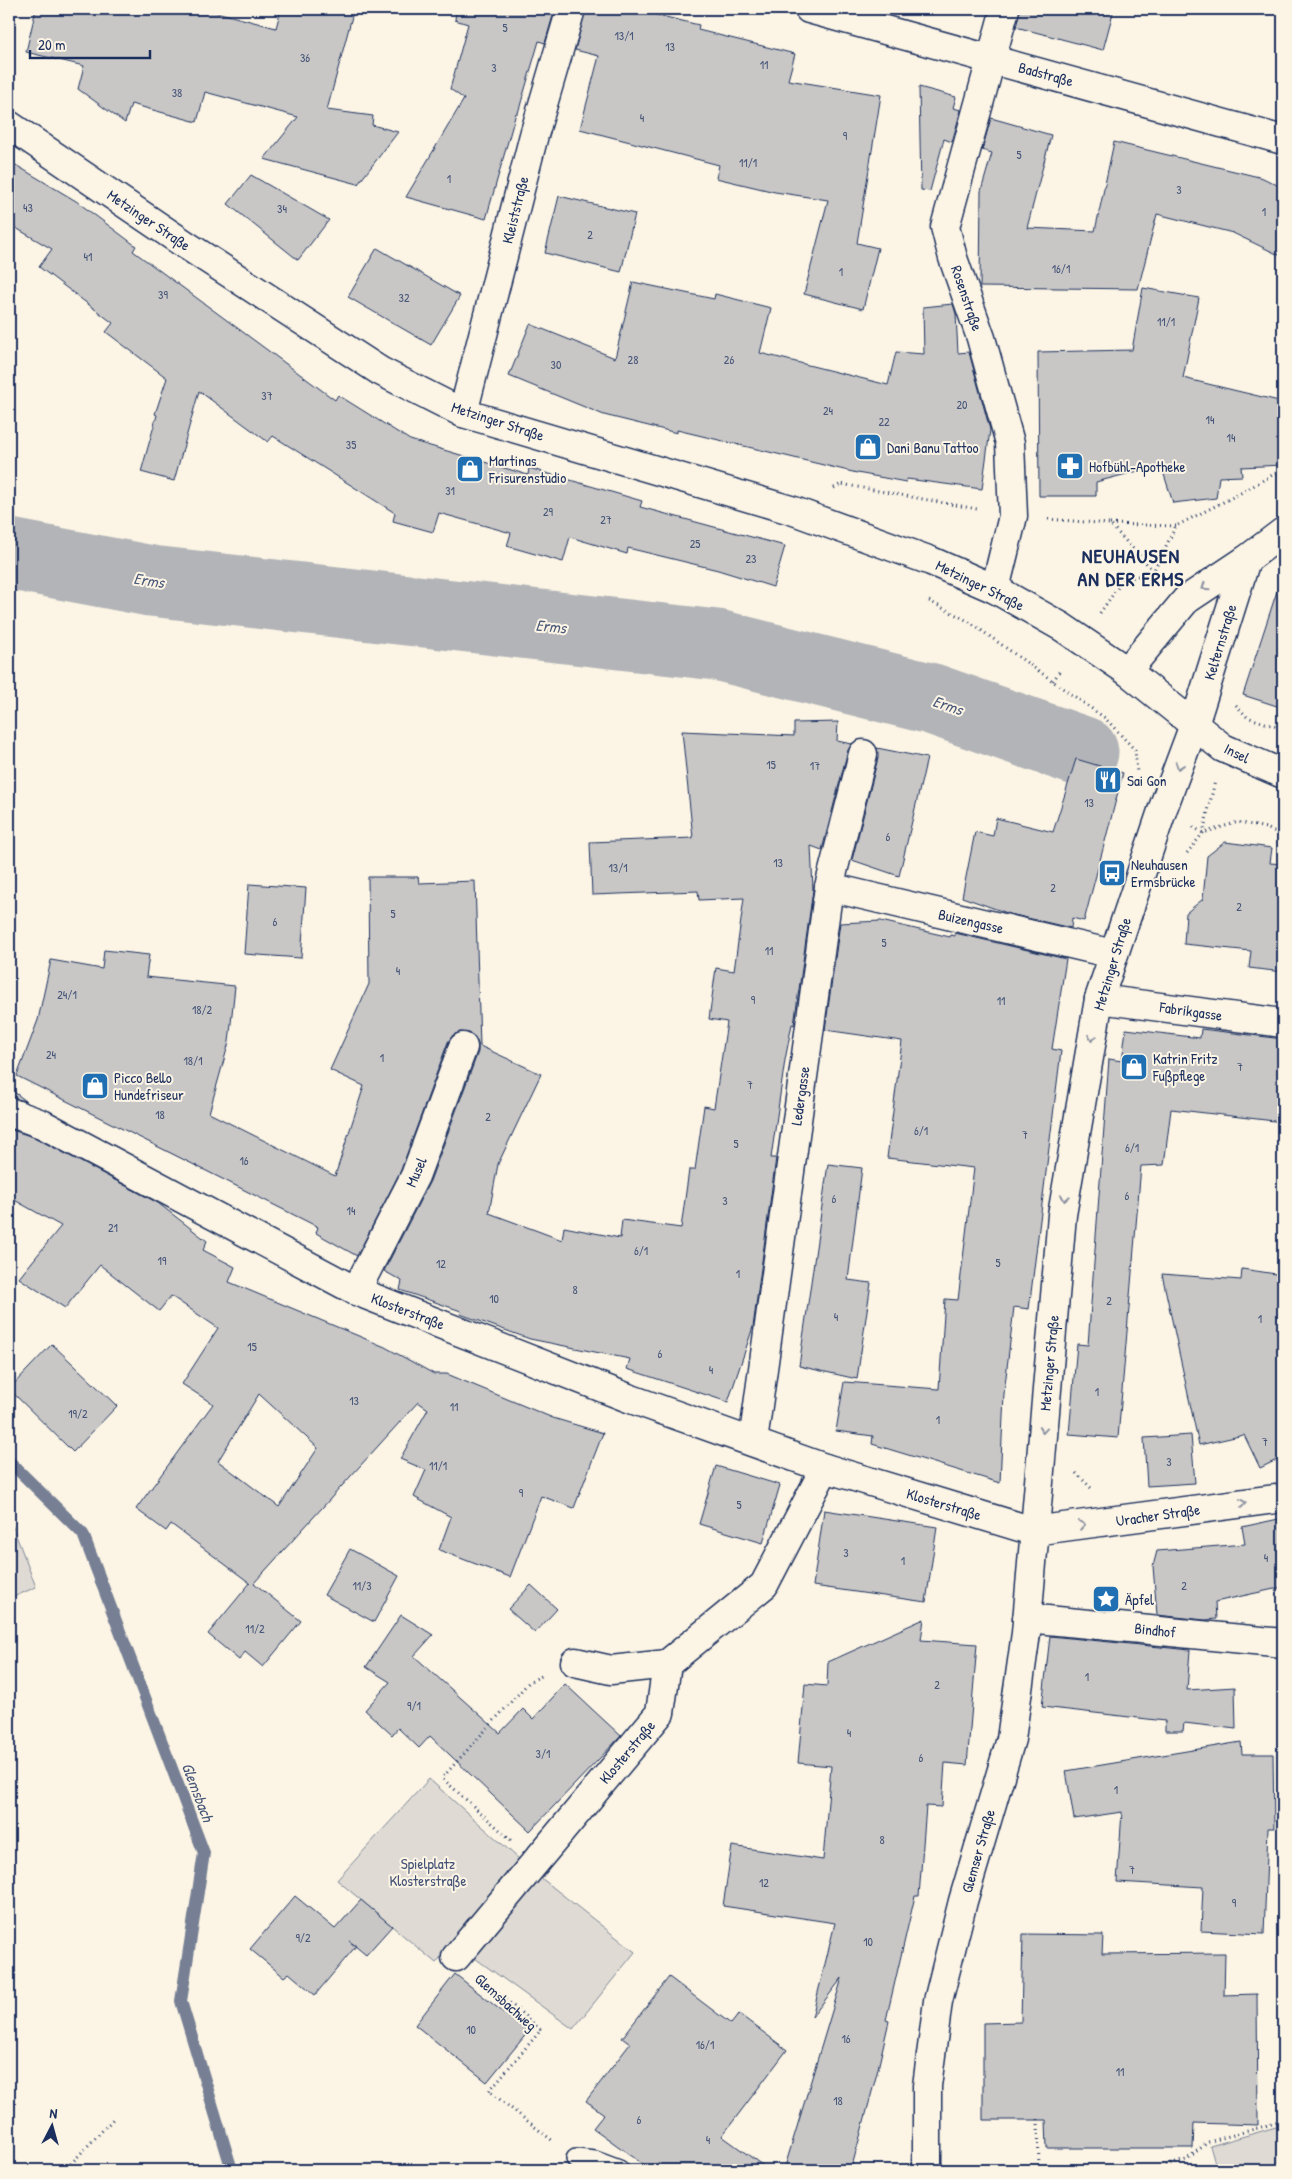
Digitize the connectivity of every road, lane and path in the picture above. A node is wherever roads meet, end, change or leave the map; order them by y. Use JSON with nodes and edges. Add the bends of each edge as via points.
{"nodes":[{"id":1,"x":572,"y":9,"type":"edge"},
{"id":2,"x":809,"y":9,"type":"edge"},
{"id":3,"x":1005,"y":9,"type":"edge"},
{"id":4,"x":990,"y":59,"type":"junction"},
{"id":5,"x":9,"y":125,"type":"edge"},
{"id":6,"x":1283,"y":140,"type":"edge"},
{"id":7,"x":463,"y":413,"type":"junction"},
{"id":8,"x":1283,"y":469,"type":"edge"},
{"id":9,"x":1110,"y":524,"type":"dead end"},
{"id":10,"x":1176,"y":526,"type":"junction"},
{"id":11,"x":1283,"y":532,"type":"edge"},
{"id":12,"x":1246,"y":560,"type":"junction"},
{"id":13,"x":996,"y":590,"type":"junction"},
{"id":14,"x":927,"y":600,"type":"dead end"},
{"id":15,"x":1081,"y":640,"type":"junction"},
{"id":16,"x":1127,"y":671,"type":"junction"},
{"id":17,"x":1053,"y":681,"type":"junction"},
{"id":18,"x":1236,"y":705,"type":"dead end"},
{"id":19,"x":1194,"y":724,"type":"junction"},
{"id":20,"x":1283,"y":729,"type":"edge"},
{"id":21,"x":863,"y":754,"type":"dead end"},
{"id":22,"x":1283,"y":774,"type":"edge"},
{"id":23,"x":1163,"y":808,"type":"junction"},
{"id":24,"x":1283,"y":835,"type":"edge"},
{"id":25,"x":828,"y":887,"type":"junction"},
{"id":26,"x":1113,"y":954,"type":"junction"},
{"id":27,"x":1099,"y":999,"type":"junction"},
{"id":28,"x":1283,"y":1023,"type":"edge"},
{"id":29,"x":463,"y":1047,"type":"dead end"},
{"id":30,"x":9,"y":1112,"type":"edge"},
{"id":31,"x":356,"y":1291,"type":"junction"},
{"id":32,"x":753,"y":1442,"type":"junction"},
{"id":33,"x":825,"y":1468,"type":"junction"},
{"id":34,"x":1283,"y":1498,"type":"edge"},
{"id":35,"x":1034,"y":1532,"type":"junction"},
{"id":36,"x":1027,"y":1618,"type":"junction"},
{"id":37,"x":1283,"y":1643,"type":"edge"},
{"id":38,"x":576,"y":1662,"type":"joint"},
{"id":39,"x":666,"y":1664,"type":"junction"},
{"id":40,"x":535,"y":1862,"type":"junction"},
{"id":41,"x":456,"y":1957,"type":"joint"},
{"id":42,"x":115,"y":2117,"type":"dead end"},
{"id":43,"x":1038,"y":2120,"type":"dead end"},
{"id":44,"x":1283,"y":2121,"type":"edge"},
{"id":45,"x":576,"y":2159,"type":"joint"},
{"id":46,"x":1162,"y":2169,"type":"edge"},
{"id":47,"x":58,"y":2170,"type":"edge"},
{"id":48,"x":619,"y":2170,"type":"edge"},
{"id":49,"x":926,"y":2170,"type":"edge"},
{"id":50,"x":1039,"y":2170,"type":"edge"},
{"id":51,"x":1151,"y":2170,"type":"edge"}],
"edges":[{"from":1,"to":7,"type":"street","name":"Kleiststraße","via":[[534,135]]},
{"from":2,"to":4,"type":"street","name":"Badstraße"},
{"from":3,"to":4,"type":"street","name":"Rosenstraße"},
{"from":4,"to":6,"type":"street","name":"Badstraße"},
{"from":4,"to":13,"type":"street","name":"Rosenstraße","via":[[945,227],[1010,443],[1013,516]]},
{"from":5,"to":7,"type":"street","name":"Metzinger Straße","via":[[178,240],[380,370]]},
{"from":7,"to":13,"type":"street","name":"Metzinger Straße","via":[[794,511],[931,561]]},
{"from":8,"to":10,"type":"path"},
{"from":9,"to":10,"type":"path"},
{"from":10,"to":15,"type":"path","via":[[1152,572],[1123,580]]},
{"from":11,"to":12,"type":"street","name":"Kelternstraße"},
{"from":12,"to":16,"type":"street","name":"Kelternstraße","one_way":true,"via":[[1186,600]]},
{"from":12,"to":19,"type":"street","name":"Kelternstraße"},
{"from":13,"to":15,"type":"street","name":"Metzinger Straße"},
{"from":14,"to":17,"type":"path","via":[[968,621]]},
{"from":15,"to":16,"type":"street","name":"Metzinger Straße"},
{"from":15,"to":17,"type":"path"},
{"from":16,"to":19,"type":"street","name":"Metzinger Straße"},
{"from":17,"to":23,"type":"path","via":[[1105,718],[1135,750],[1138,787]]},
{"from":18,"to":20,"type":"path","via":[[1247,717]]},
{"from":19,"to":22,"type":"street","name":"Insel","via":[[1223,748]]},
{"from":19,"to":23,"type":"street","name":"Metzinger Straße","one_way":true},
{"from":21,"to":25,"type":"street","name":"Ledergasse"},
{"from":23,"to":24,"type":"path","via":[[1203,833],[1238,822]]},
{"from":23,"to":26,"type":"street","name":"Metzinger Straße"},
{"from":25,"to":26,"type":"street","name":"Buizengasse"},
{"from":25,"to":32,"type":"street","name":"Ledergasse"},
{"from":26,"to":27,"type":"street","name":"Metzinger Straße"},
{"from":27,"to":28,"type":"street","name":"Fabrikgasse"},
{"from":27,"to":35,"type":"street","name":"Metzinger Straße","one_way":true,"via":[[1062,1215]]},
{"from":29,"to":31,"type":"street","name":"Musel","via":[[416,1176]]},
{"from":30,"to":31,"type":"street","name":"Klosterstraße","via":[[42,1124]]},
{"from":31,"to":32,"type":"street","name":"Klosterstraße","via":[[632,1399]]},
{"from":32,"to":33,"type":"street","name":"Klosterstraße"},
{"from":33,"to":35,"type":"street","name":"Klosterstraße"},
{"from":33,"to":39,"type":"street","via":[[764,1585]]},
{"from":35,"to":34,"type":"street","name":"Uracher Straße","one_way":true},
{"from":35,"to":36,"type":"street","name":"Glemser Straße"},
{"from":36,"to":37,"type":"street","name":"Bindhof"},
{"from":36,"to":49,"type":"street","name":"Glemser Straße","via":[[1011,1739],[963,1901],[938,2002],[927,2086]]},
{"from":38,"to":39,"type":"street","via":[[611,1670]]},
{"from":38,"to":40,"type":"path","via":[[530,1681],[442,1778]]},
{"from":39,"to":40,"type":"street","name":"Klosterstraße","via":[[660,1712]]},
{"from":40,"to":41,"type":"street","name":"Klosterstraße"},
{"from":41,"to":45,"type":"path","name":"Glemsbachweg","via":[[541,2030],[489,2091]]},
{"from":42,"to":47,"type":"path","via":[[66,2169]]},
{"from":43,"to":50,"type":"path"},
{"from":44,"to":46,"type":"path","via":[[1208,2142],[1186,2160]]},
{"from":45,"to":48,"type":"lane","via":[[595,2161]]},
{"from":46,"to":51,"type":"path"}]}
